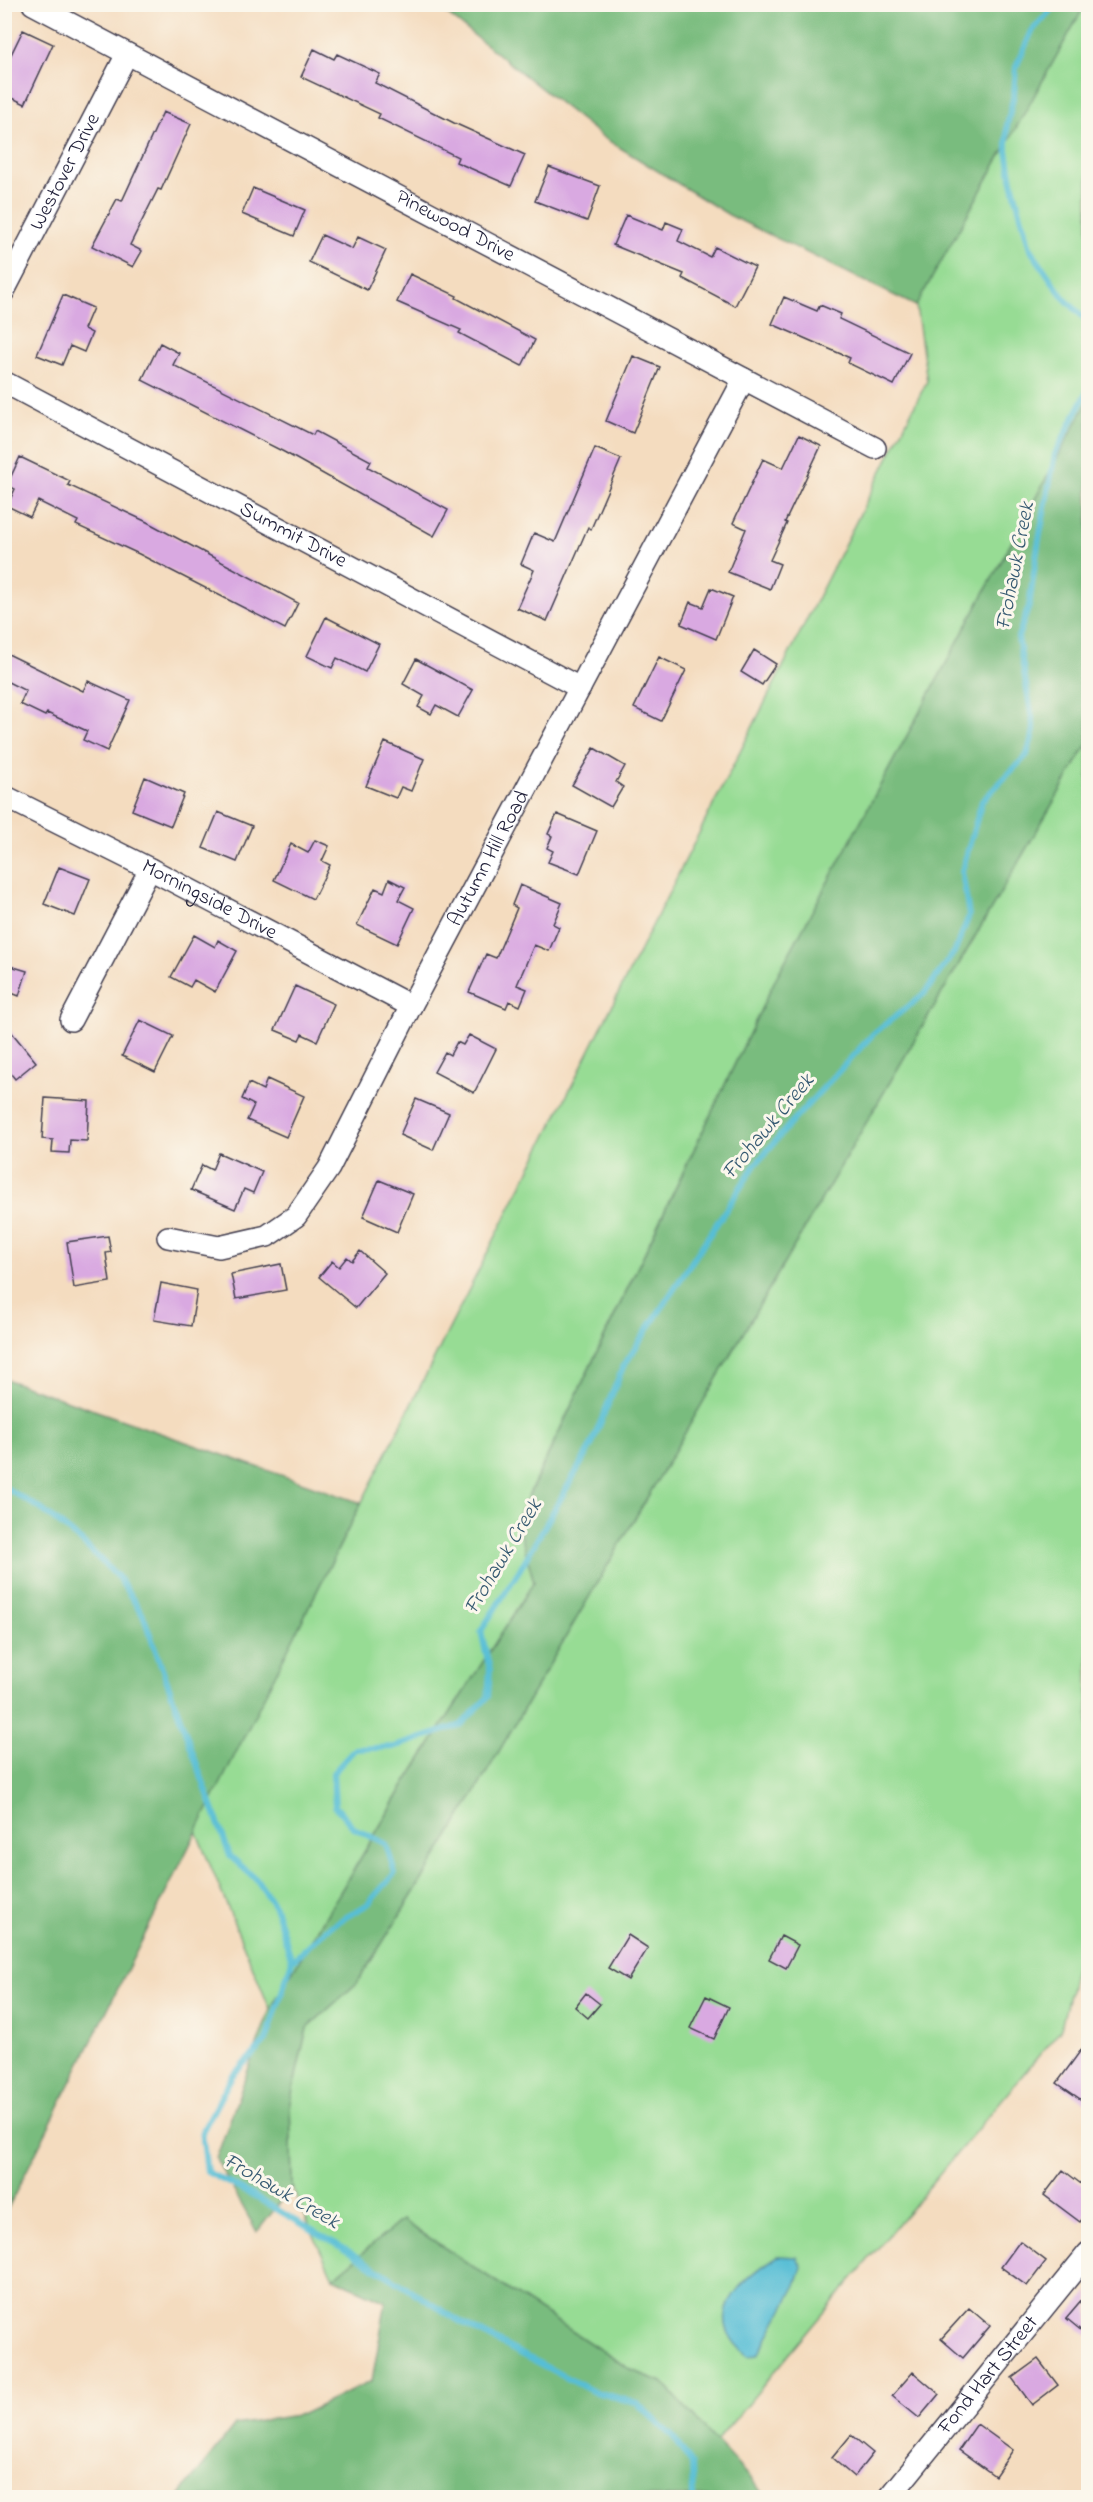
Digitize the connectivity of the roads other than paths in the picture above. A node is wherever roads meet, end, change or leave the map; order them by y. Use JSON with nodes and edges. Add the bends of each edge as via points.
{"nodes":[{"id":1,"x":33,"y":4,"type":"edge"},
{"id":2,"x":127,"y":54,"type":"junction"},
{"id":3,"x":4,"y":291,"type":"edge"},
{"id":4,"x":744,"y":379,"type":"junction"},
{"id":5,"x":4,"y":382,"type":"edge"},
{"id":6,"x":875,"y":448,"type":"dead end"},
{"id":7,"x":580,"y":688,"type":"junction"},
{"id":8,"x":4,"y":796,"type":"edge"},
{"id":9,"x":150,"y":869,"type":"junction"},
{"id":10,"x":411,"y":1006,"type":"junction"},
{"id":11,"x":70,"y":1020,"type":"dead end"},
{"id":12,"x":168,"y":1236,"type":"dead end"},
{"id":13,"x":1089,"y":2253,"type":"edge"},
{"id":14,"x":889,"y":2498,"type":"edge"}],
"edges":[{"from":1,"to":2,"type":"street","name":"Pinewood Drive"},
{"from":2,"to":3,"type":"street","name":"Westover Drive"},
{"from":2,"to":4,"type":"street","name":"Pinewood Drive"},
{"from":4,"to":6,"type":"street","name":"Pinewood Drive"},
{"from":4,"to":7,"type":"street","name":"Autumn Hill Road"},
{"from":5,"to":7,"type":"street","name":"Summit Drive"},
{"from":7,"to":10,"type":"street","name":"Autumn Hill Road"},
{"from":8,"to":9,"type":"street","name":"Morningside Drive"},
{"from":9,"to":10,"type":"street","name":"Morningside Drive"},
{"from":9,"to":11,"type":"street"},
{"from":10,"to":12,"type":"street","name":"Autumn Hill Road","via":[[329,1168],[296,1216],[267,1236],[219,1247]]},
{"from":13,"to":14,"type":"street","name":"Fond Hart Street"}]}
